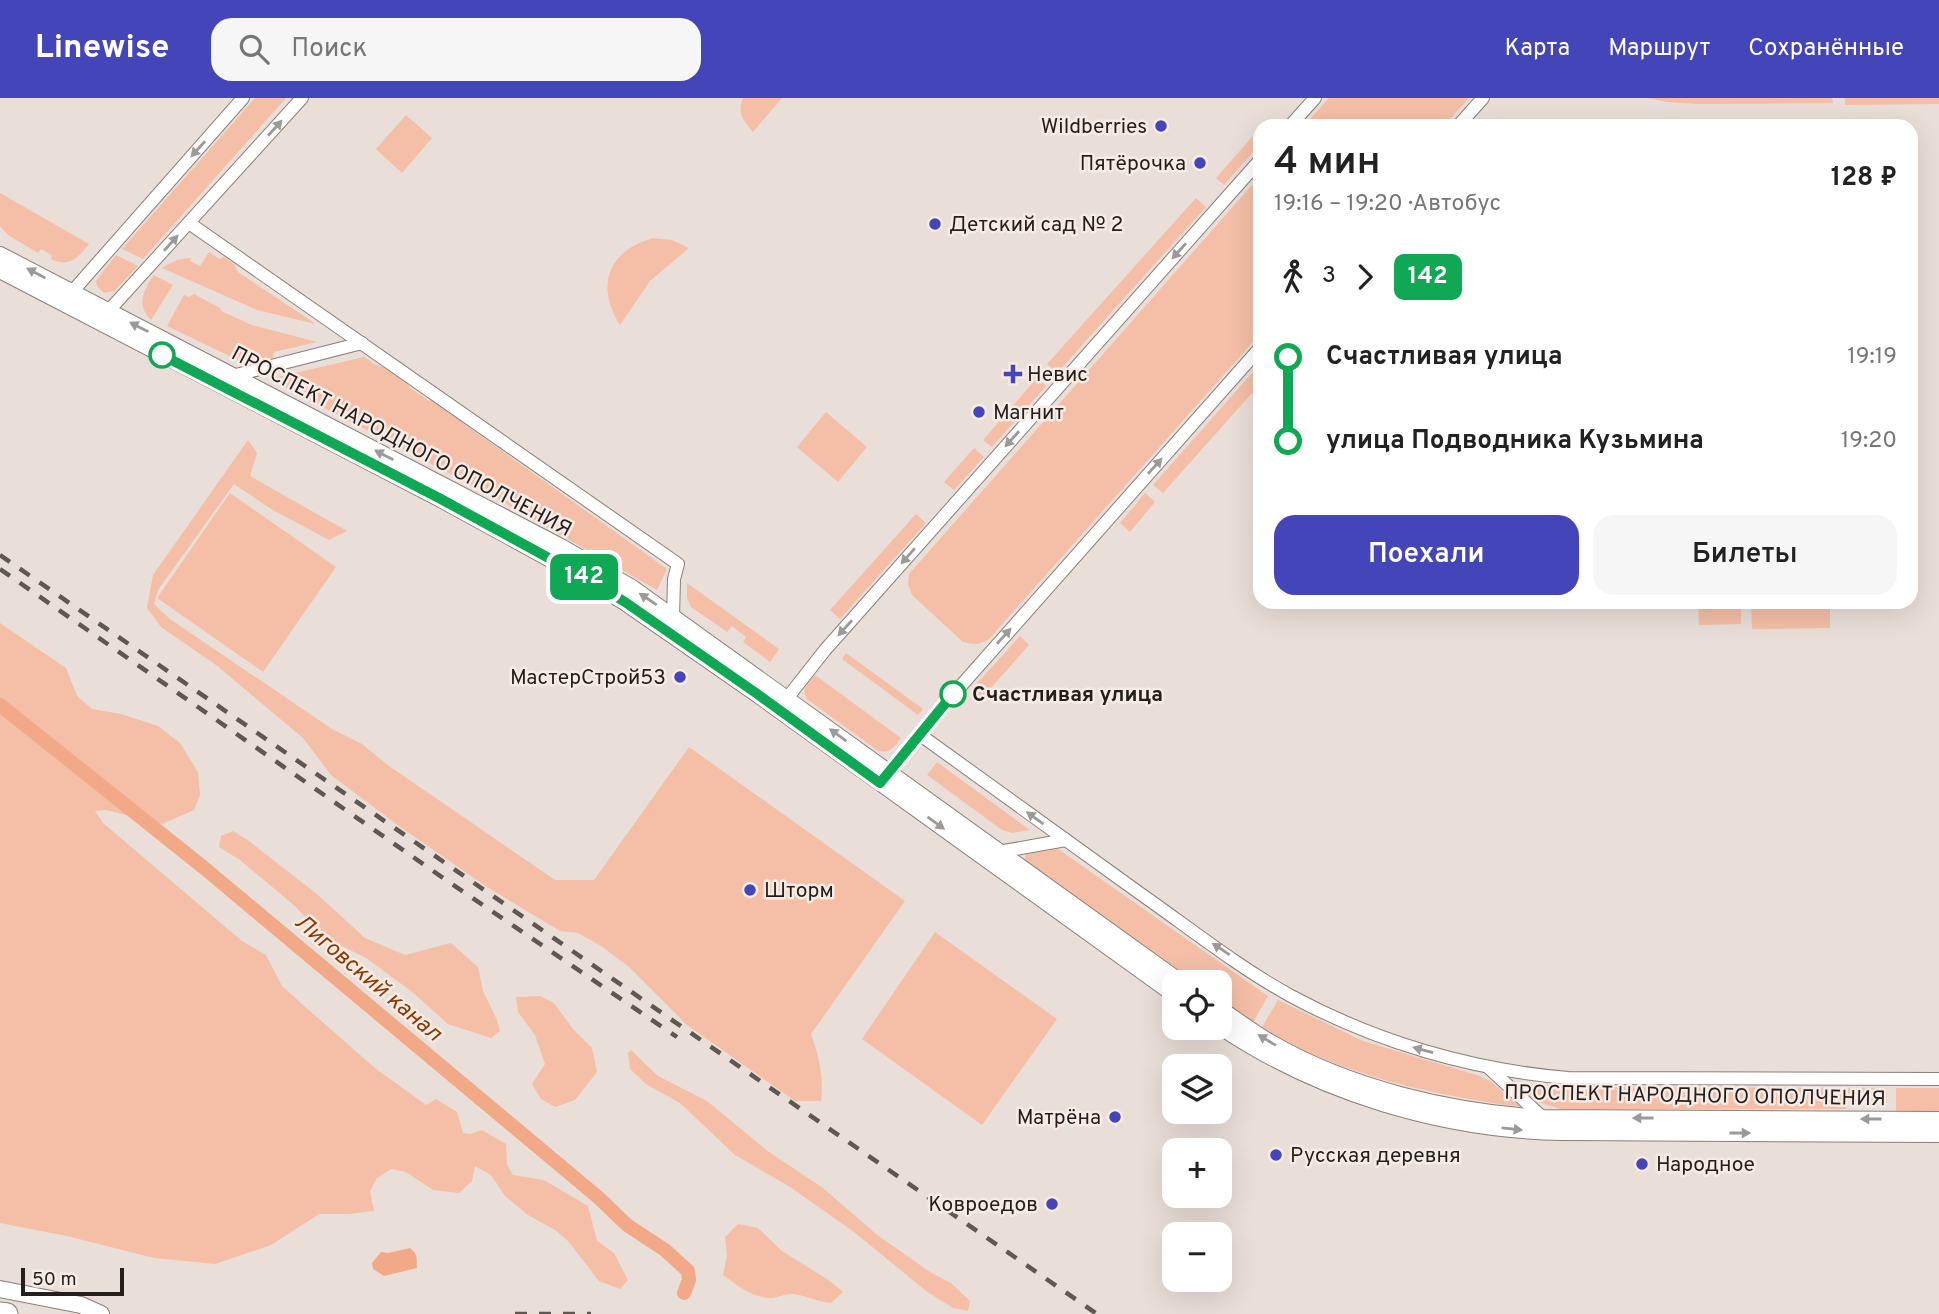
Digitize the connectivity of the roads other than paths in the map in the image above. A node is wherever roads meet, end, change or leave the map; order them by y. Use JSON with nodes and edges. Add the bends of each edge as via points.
{"nodes":[{"id":1,"x":243,"y":98,"type":"edge"},
{"id":2,"x":302,"y":98,"type":"edge"},
{"id":3,"x":1315,"y":98,"type":"edge"},
{"id":4,"x":1483,"y":98,"type":"edge"},
{"id":5,"x":1296,"y":119,"type":"edge"},
{"id":6,"x":1464,"y":119,"type":"edge"},
{"id":7,"x":1253,"y":168,"type":"edge"},
{"id":8,"x":190,"y":223,"type":"junction"},
{"id":9,"x":0,"y":255,"type":"edge"},
{"id":10,"x":0,"y":270,"type":"edge"},
{"id":11,"x":71,"y":299,"type":"junction"},
{"id":12,"x":103,"y":317,"type":"junction"},
{"id":13,"x":362,"y":344,"type":"junction"},
{"id":14,"x":1253,"y":356,"type":"edge"},
{"id":15,"x":232,"y":376,"type":"junction"},
{"id":16,"x":673,"y":617,"type":"junction"},
{"id":17,"x":783,"y":704,"type":"junction"},
{"id":18,"x":919,"y":734,"type":"junction"},
{"id":19,"x":884,"y":778,"type":"junction"},
{"id":20,"x":1066,"y":840,"type":"junction"},
{"id":21,"x":998,"y":852,"type":"junction"},
{"id":22,"x":1163,"y":970,"type":"edge"},
{"id":23,"x":1162,"y":985,"type":"edge"},
{"id":24,"x":1232,"y":1016,"type":"edge"},
{"id":25,"x":1232,"y":1034,"type":"edge"},
{"id":26,"x":1489,"y":1068,"type":"junction"},
{"id":27,"x":1939,"y":1079,"type":"edge"},
{"id":28,"x":1543,"y":1118,"type":"junction"},
{"id":29,"x":1939,"y":1120,"type":"edge"},
{"id":30,"x":1939,"y":1134,"type":"edge"},
{"id":31,"x":0,"y":1289,"type":"edge"},
{"id":32,"x":0,"y":1313,"type":"edge"},
{"id":33,"x":8,"y":1314,"type":"edge"},
{"id":34,"x":101,"y":1314,"type":"edge"}],
"edges":[{"from":1,"to":11,"type":"street","one_way":true},
{"from":8,"to":2,"type":"street","one_way":true},
{"from":3,"to":5,"type":"street"},
{"from":4,"to":6,"type":"street"},
{"from":7,"to":17,"type":"street","one_way":true,"via":[[831,643]]},
{"from":12,"to":8,"type":"street","one_way":true},
{"from":8,"to":13,"type":"street"},
{"from":11,"to":9,"type":"main road","name":"ПРОСПЕКТ НАРОДНОГО ОПОЛЧЕНИЯ","one_way":true},
{"from":10,"to":11,"type":"main road","name":"ПРОСПЕКТ НАРОДНОГО ОПОЛЧЕНИЯ"},
{"from":11,"to":12,"type":"main road","name":"ПРОСПЕКТ НАРОДНОГО ОПОЛЧЕНИЯ"},
{"from":15,"to":12,"type":"main road","name":"ПРОСПЕКТ НАРОДНОГО ОПОЛЧЕНИЯ","one_way":true},
{"from":12,"to":17,"type":"main road","name":"ПРОСПЕКТ НАРОДНОГО ОПОЛЧЕНИЯ","via":[[552,558]]},
{"from":13,"to":15,"type":"street"},
{"from":13,"to":16,"type":"street","via":[[678,564]]},
{"from":18,"to":14,"type":"street","one_way":true},
{"from":16,"to":15,"type":"main road","name":"ПРОСПЕКТ НАРОДНОГО ОПОЛЧЕНИЯ","one_way":true,"via":[[559,546]]},
{"from":16,"to":17,"type":"main road","name":"ПРОСПЕКТ НАРОДНОГО ОПОЛЧЕНИЯ"},
{"from":17,"to":19,"type":"main road","name":"ПРОСПЕКТ НАРОДНОГО ОПОЛЧЕНИЯ"},
{"from":18,"to":19,"type":"street"},
{"from":20,"to":18,"type":"street","one_way":true},
{"from":19,"to":21,"type":"main road","name":"ПРОСПЕКТ НАРОДНОГО ОПОЛЧЕНИЯ"},
{"from":19,"to":23,"type":"main road","name":"ПРОСПЕКТ НАРОДНОГО ОПОЛЧЕНИЯ","one_way":true},
{"from":20,"to":21,"type":"street"},
{"from":26,"to":20,"type":"street","one_way":true,"via":[[1368,1032],[1293,997]]},
{"from":21,"to":22,"type":"main road","name":"ПРОСПЕКТ НАРОДНОГО ОПОЛЧЕНИЯ"},
{"from":28,"to":24,"type":"main road","name":"ПРОСПЕКТ НАРОДНОГО ОПОЛЧЕНИЯ","one_way":true,"via":[[1458,1107],[1364,1083],[1289,1052]]},
{"from":25,"to":30,"type":"main road","name":"ПРОСПЕКТ НАРОДНОГО ОПОЛЧЕНИЯ","one_way":true,"via":[[1271,1058],[1342,1089],[1432,1115],[1511,1130]]},
{"from":26,"to":27,"type":"street","via":[[1568,1078]]},
{"from":26,"to":28,"type":"street"},
{"from":29,"to":28,"type":"main road","name":"ПРОСПЕКТ НАРОДНОГО ОПОЛЧЕНИЯ","one_way":true},
{"from":31,"to":34,"type":"main road","via":[[81,1305]]},
{"from":32,"to":33,"type":"highway"}]}
